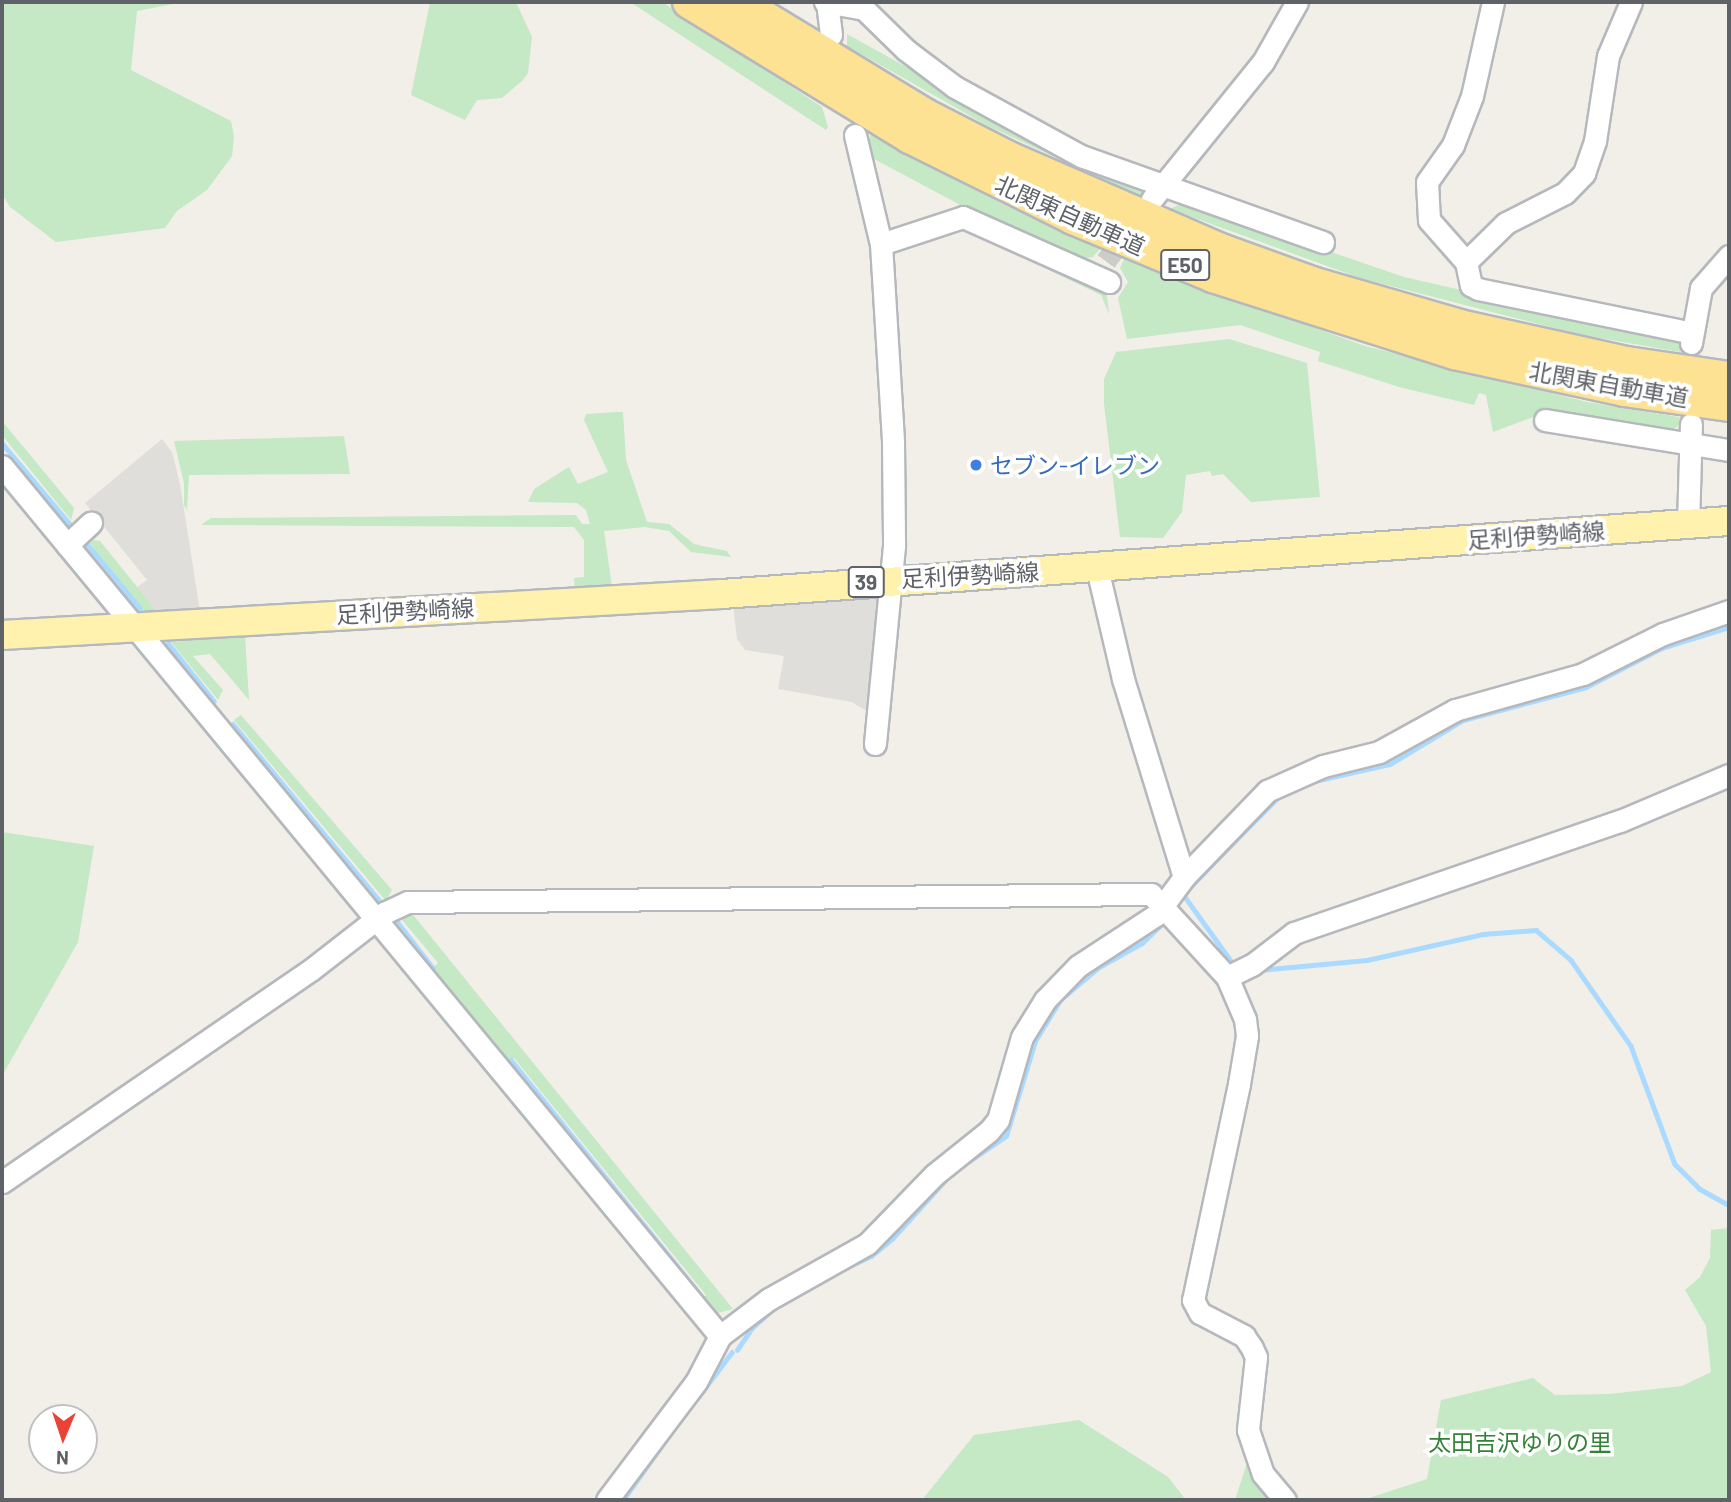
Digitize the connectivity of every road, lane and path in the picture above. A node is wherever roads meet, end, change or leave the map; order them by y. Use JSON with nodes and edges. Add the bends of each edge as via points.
{"nodes":[{"id":1,"x":689,"y":2,"type":"edge"},
{"id":2,"x":739,"y":2,"type":"edge"},
{"id":3,"x":827,"y":2,"type":"edge"},
{"id":4,"x":1297,"y":2,"type":"edge"},
{"id":5,"x":1493,"y":2,"type":"edge"},
{"id":6,"x":1631,"y":2,"type":"edge"},
{"id":7,"x":831,"y":35,"type":"dead end"},
{"id":8,"x":855,"y":135,"type":"dead end"},
{"id":9,"x":1158,"y":193,"type":"junction"},
{"id":10,"x":1323,"y":242,"type":"dead end"},
{"id":11,"x":881,"y":244,"type":"junction"},
{"id":12,"x":1729,"y":256,"type":"edge"},
{"id":13,"x":1466,"y":262,"type":"junction"},
{"id":14,"x":1104,"y":273,"type":"dead end"},
{"id":15,"x":1729,"y":378,"type":"edge"},
{"id":16,"x":1729,"y":405,"type":"edge"},
{"id":17,"x":1545,"y":420,"type":"dead end"},
{"id":18,"x":1690,"y":434,"type":"junction"},
{"id":19,"x":1729,"y":450,"type":"edge"},
{"id":20,"x":2,"y":466,"type":"edge"},
{"id":21,"x":1729,"y":521,"type":"edge"},
{"id":22,"x":91,"y":523,"type":"dead end"},
{"id":23,"x":1688,"y":524,"type":"junction"},
{"id":24,"x":66,"y":545,"type":"junction"},
{"id":25,"x":1097,"y":568,"type":"junction"},
{"id":26,"x":890,"y":579,"type":"junction"},
{"id":27,"x":1729,"y":611,"type":"edge"},
{"id":28,"x":135,"y":626,"type":"junction"},
{"id":29,"x":2,"y":635,"type":"edge"},
{"id":30,"x":875,"y":744,"type":"dead end"},
{"id":31,"x":1729,"y":775,"type":"edge"},
{"id":32,"x":1184,"y":877,"type":"junction"},
{"id":33,"x":1164,"y":904,"type":"junction"},
{"id":34,"x":376,"y":919,"type":"junction"},
{"id":35,"x":1227,"y":977,"type":"junction"},
{"id":36,"x":2,"y":1182,"type":"edge"},
{"id":37,"x":720,"y":1336,"type":"junction"},
{"id":38,"x":607,"y":1500,"type":"edge"},
{"id":39,"x":1286,"y":1500,"type":"edge"}],
"edges":[{"from":1,"to":16,"type":"highway","name":"北関東自動車道","number":"E50","via":[[911,138],[1073,218],[1213,276],[1455,353],[1624,390]]},
{"from":2,"to":15,"type":"highway","name":"北関東自動車道","number":"E50","via":[[912,107],[1009,158],[1221,250],[1460,326],[1627,363]]},
{"from":3,"to":7,"type":"street"},
{"from":3,"to":9,"type":"street","via":[[864,9],[936,74],[1008,118]]},
{"from":4,"to":9,"type":"street","via":[[1263,62]]},
{"from":5,"to":13,"type":"street","via":[[1472,96],[1453,145],[1431,174],[1425,194],[1429,220]]},
{"from":6,"to":13,"type":"street","via":[[1608,56],[1595,141],[1584,173],[1565,192],[1506,223]]},
{"from":8,"to":11,"type":"street"},
{"from":9,"to":10,"type":"street"},
{"from":11,"to":14,"type":"street","via":[[962,217]]},
{"from":11,"to":26,"type":"street","via":[[893,443]]},
{"from":12,"to":13,"type":"street","via":[[1701,288],[1691,338],[1478,289],[1471,285]]},
{"from":17,"to":18,"type":"street"},
{"from":18,"to":19,"type":"street"},
{"from":18,"to":23,"type":"street"},
{"from":20,"to":24,"type":"street"},
{"from":21,"to":23,"type":"main road","name":"足利伊勢崎線","number":"39"},
{"from":22,"to":24,"type":"street"},
{"from":23,"to":25,"type":"main road","name":"足利伊勢崎線","number":"39"},
{"from":24,"to":28,"type":"street"},
{"from":25,"to":26,"type":"main road","name":"足利伊勢崎線","number":"39"},
{"from":25,"to":32,"type":"street","via":[[1123,679]]},
{"from":26,"to":28,"type":"main road","name":"足利伊勢崎線","number":"39","via":[[722,594]]},
{"from":26,"to":30,"type":"street"},
{"from":27,"to":32,"type":"street","via":[[1662,634],[1583,674],[1455,710],[1379,752],[1279,783]]},
{"from":28,"to":29,"type":"main road","name":"足利伊勢崎線","number":"39"},
{"from":28,"to":34,"type":"street"},
{"from":31,"to":35,"type":"street","via":[[1620,821],[1294,933],[1252,965]]},
{"from":32,"to":33,"type":"street"},
{"from":33,"to":34,"type":"street","via":[[1138,892],[423,901],[398,904]]},
{"from":33,"to":35,"type":"street"},
{"from":33,"to":37,"type":"street","via":[[1147,922],[1078,966],[1045,1000],[1022,1037],[998,1120],[989,1131],[934,1175],[867,1244],[769,1299]]},
{"from":34,"to":36,"type":"street"},
{"from":34,"to":37,"type":"street"},
{"from":35,"to":39,"type":"street","via":[[1245,1018],[1247,1035],[1193,1300],[1200,1313],[1244,1336],[1252,1348],[1256,1357],[1248,1430],[1263,1474]]},
{"from":37,"to":38,"type":"street","via":[[696,1382]]}]}
